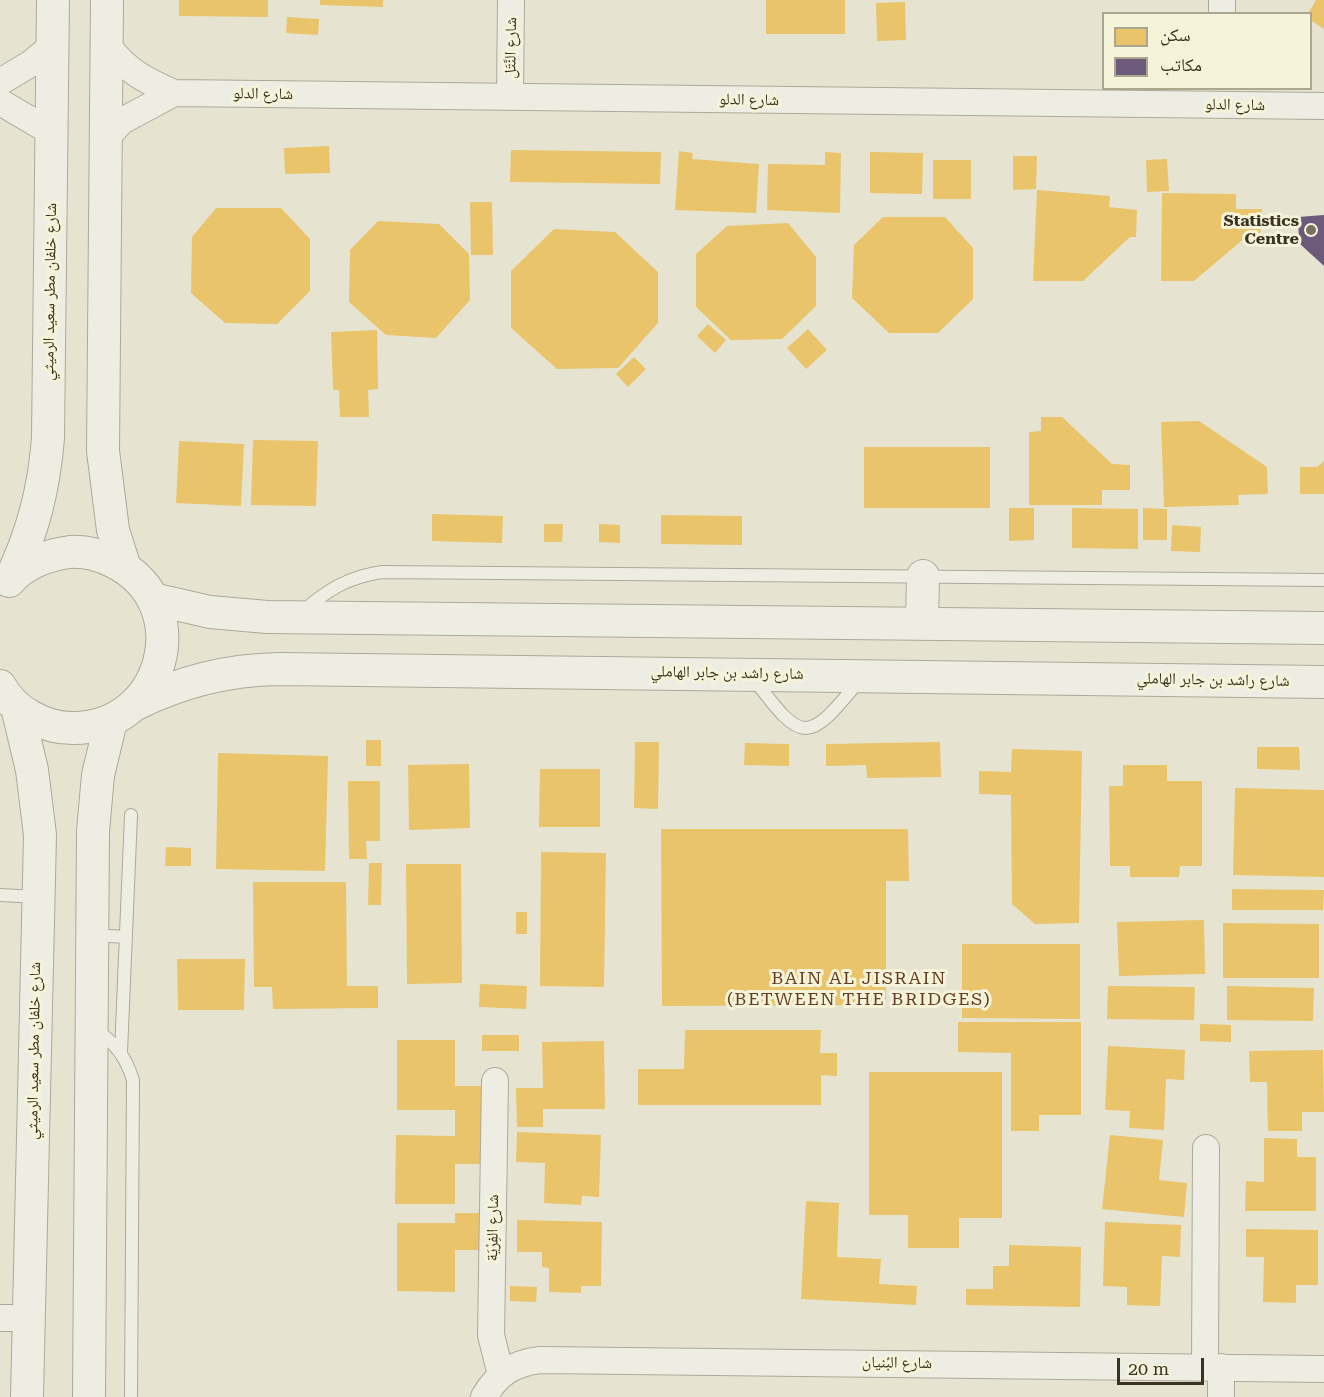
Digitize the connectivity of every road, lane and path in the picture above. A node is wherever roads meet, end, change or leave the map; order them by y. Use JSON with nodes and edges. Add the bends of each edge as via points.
{"nodes":[{"id":1,"x":53,"y":0,"type":"edge"},
{"id":2,"x":108,"y":0,"type":"edge"},
{"id":3,"x":511,"y":0,"type":"edge"},
{"id":4,"x":107,"y":45,"type":"junction"},
{"id":5,"x":52,"y":46,"type":"junction"},
{"id":6,"x":0,"y":82,"type":"edge"},
{"id":7,"x":174,"y":93,"type":"junction"},
{"id":8,"x":510,"y":96,"type":"junction"},
{"id":9,"x":1221,"y":97,"type":"edge"},
{"id":10,"x":0,"y":102,"type":"edge"},
{"id":11,"x":1324,"y":106,"type":"edge"},
{"id":12,"x":51,"y":132,"type":"junction"},
{"id":13,"x":106,"y":138,"type":"junction"},
{"id":14,"x":125,"y":568,"type":"junction"},
{"id":15,"x":923,"y":576,"type":"junction"},
{"id":16,"x":1324,"y":580,"type":"edge"},
{"id":17,"x":3,"y":589,"type":"edge"},
{"id":18,"x":153,"y":599,"type":"junction"},
{"id":19,"x":297,"y":617,"type":"junction"},
{"id":20,"x":922,"y":622,"type":"junction"},
{"id":21,"x":1324,"y":628,"type":"edge"},
{"id":22,"x":750,"y":674,"type":"junction"},
{"id":23,"x":864,"y":675,"type":"junction"},
{"id":24,"x":1324,"y":682,"type":"edge"},
{"id":25,"x":5,"y":693,"type":"edge"},
{"id":26,"x":123,"y":713,"type":"junction"},
{"id":27,"x":131,"y":814,"type":"dead end"},
{"id":28,"x":0,"y":896,"type":"edge"},
{"id":29,"x":38,"y":897,"type":"junction"},
{"id":30,"x":93,"y":935,"type":"junction"},
{"id":31,"x":126,"y":937,"type":"junction"},
{"id":32,"x":93,"y":1028,"type":"junction"},
{"id":33,"x":121,"y":1052,"type":"junction"},
{"id":34,"x":495,"y":1081,"type":"dead end"},
{"id":35,"x":1206,"y":1148,"type":"dead end"},
{"id":36,"x":14,"y":1318,"type":"edge"},
{"id":37,"x":1213,"y":1367,"type":"junction"},
{"id":38,"x":1324,"y":1369,"type":"edge"},
{"id":39,"x":501,"y":1375,"type":"junction"},
{"id":40,"x":27,"y":1397,"type":"edge"},
{"id":41,"x":89,"y":1397,"type":"edge"},
{"id":42,"x":132,"y":1397,"type":"edge"},
{"id":43,"x":484,"y":1397,"type":"edge"},
{"id":44,"x":1221,"y":1397,"type":"edge"}],
"edges":[{"from":1,"to":5,"type":"street","name":"شارع خلفان مطر سعيد الرميثي"},
{"from":2,"to":4,"type":"street"},
{"from":3,"to":8,"type":"street","name":"شارع النَّتَل"},
{"from":4,"to":7,"type":"street","name":"شارع الدلو","via":[[122,66]]},
{"from":4,"to":13,"type":"street"},
{"from":5,"to":6,"type":"street"},
{"from":5,"to":12,"type":"street","name":"شارع خلفان مطر سعيد الرميثي"},
{"from":7,"to":8,"type":"street","name":"شارع الدلو"},
{"from":7,"to":13,"type":"street","name":"شارع الدلو","via":[[122,121]]},
{"from":8,"to":9,"type":"street","name":"شارع الدلو"},
{"from":9,"to":11,"type":"street","name":"شارع الدلو"},
{"from":10,"to":12,"type":"street"},
{"from":12,"to":17,"type":"street","name":"شارع خلفان مطر سعيد الرميثي","via":[[45,475],[38,510]]},
{"from":13,"to":14,"type":"street","via":[[103,451],[114,530]]},
{"from":14,"to":17,"type":"street","via":[[103,556],[79,551],[54,554],[31,563]]},
{"from":14,"to":18,"type":"street"},
{"from":15,"to":16,"type":"lane"},
{"from":15,"to":19,"type":"lane","via":[[382,572],[338,584]]},
{"from":15,"to":20,"type":"street"},
{"from":18,"to":19,"type":"street","via":[[238,615]]},
{"from":18,"to":26,"type":"street","via":[[162,626],[162,655],[153,681]]},
{"from":19,"to":20,"type":"street"},
{"from":20,"to":21,"type":"street"},
{"from":22,"to":23,"type":"street","name":"شارع راشد بن جابر الهاملي"},
{"from":22,"to":23,"type":"lane","via":[[782,717],[802,728],[828,719]]},
{"from":22,"to":26,"type":"street","name":"شارع راشد بن جابر الهاملي","via":[[249,670],[191,681]]},
{"from":23,"to":24,"type":"street","name":"شارع راشد بن جابر الهاملي"},
{"from":25,"to":26,"type":"street","name":"شارع راشد بن جابر الهاملي","via":[[38,721],[62,728],[87,728]]},
{"from":25,"to":29,"type":"street","name":"شارع خلفان مطر سعيد الرميثي","via":[[37,802]]},
{"from":26,"to":30,"type":"street","via":[[103,748],[94,803]]},
{"from":27,"to":31,"type":"lane"},
{"from":28,"to":29,"type":"lane"},
{"from":29,"to":36,"type":"street","name":"شارع خلفان مطر سعيد الرميثي"},
{"from":30,"to":31,"type":"lane"},
{"from":30,"to":32,"type":"street"},
{"from":31,"to":33,"type":"lane"},
{"from":32,"to":33,"type":"lane"},
{"from":32,"to":41,"type":"street"},
{"from":33,"to":42,"type":"lane","via":[[133,1080]]},
{"from":34,"to":39,"type":"street","name":"شارع الفِرْيَة","via":[[491,1335]]},
{"from":35,"to":37,"type":"street"},
{"from":36,"to":40,"type":"street","name":"شارع خلفان مطر سعيد الرميثي"},
{"from":37,"to":38,"type":"street","name":"شارع البُنيان"},
{"from":37,"to":39,"type":"street","name":"شارع البُنيان","via":[[540,1360],[513,1367]]},
{"from":37,"to":44,"type":"street"},
{"from":39,"to":43,"type":"street","name":"شارع البُنيان"}]}
